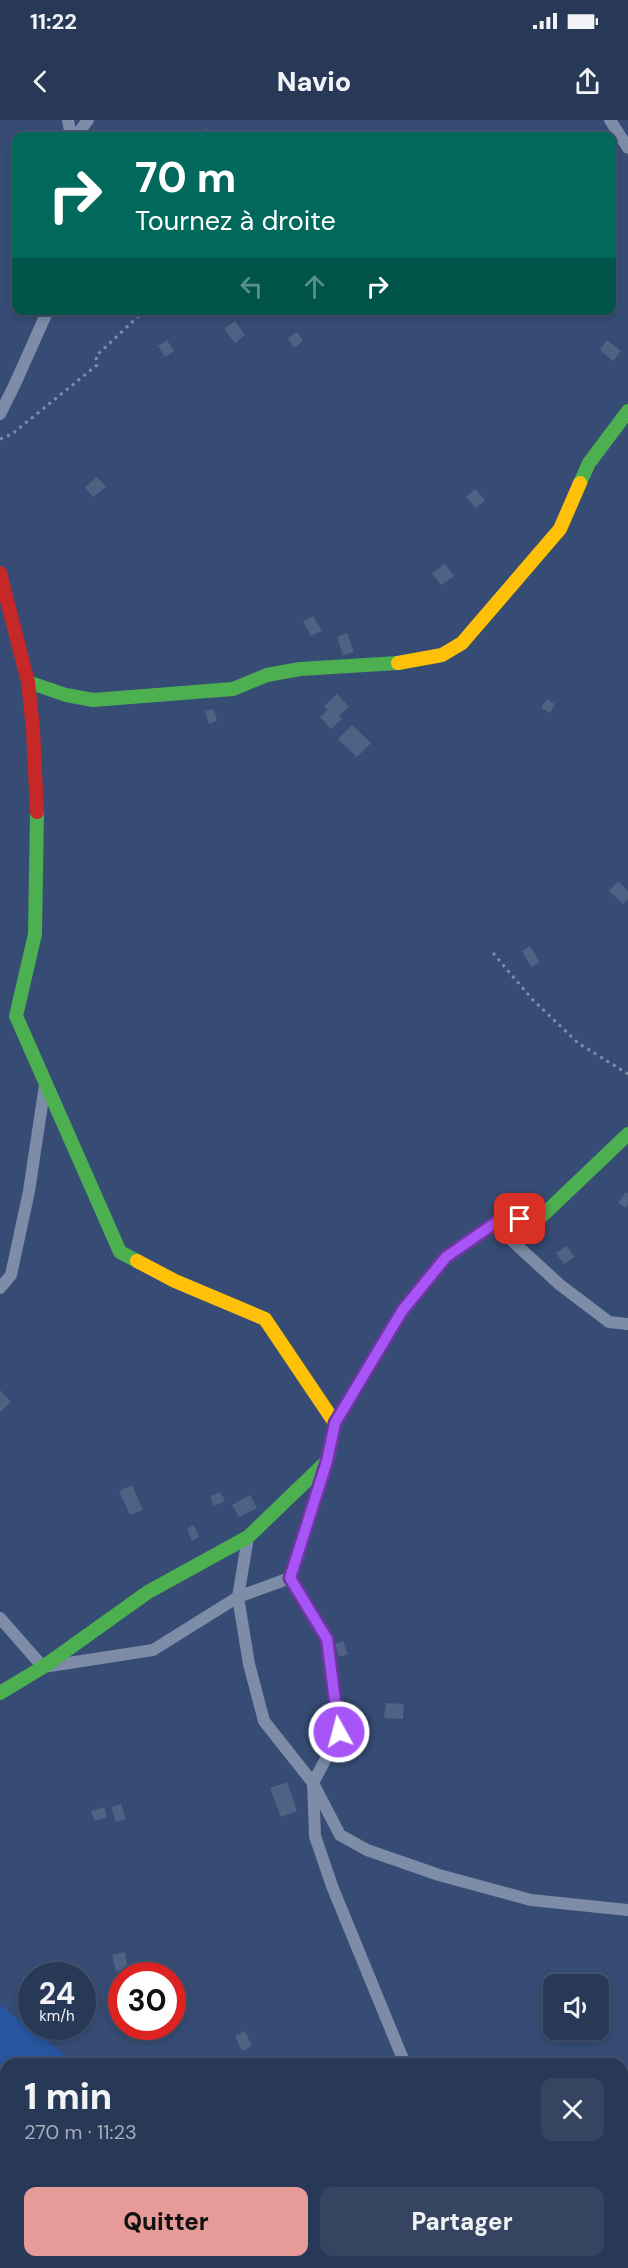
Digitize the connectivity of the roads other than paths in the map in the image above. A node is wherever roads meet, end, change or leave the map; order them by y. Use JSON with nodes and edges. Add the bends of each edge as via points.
{"nodes":[{"id":1,"x":610,"y":120,"type":"edge"},
{"id":2,"x":628,"y":148,"type":"edge"},
{"id":3,"x":46,"y":315,"type":"edge"},
{"id":4,"x":628,"y":411,"type":"edge"},
{"id":5,"x":0,"y":414,"type":"edge"},
{"id":6,"x":0,"y":573,"type":"edge"},
{"id":7,"x":28,"y":682,"type":"junction"},
{"id":8,"x":45,"y":1084,"type":"junction"},
{"id":9,"x":628,"y":1134,"type":"edge"},
{"id":10,"x":498,"y":1221,"type":"junction"},
{"id":11,"x":0,"y":1288,"type":"edge"},
{"id":12,"x":628,"y":1324,"type":"edge"},
{"id":13,"x":335,"y":1423,"type":"junction"},
{"id":14,"x":327,"y":1461,"type":"junction"},
{"id":15,"x":248,"y":1537,"type":"junction"},
{"id":16,"x":290,"y":1578,"type":"junction"},
{"id":17,"x":238,"y":1597,"type":"junction"},
{"id":18,"x":0,"y":1618,"type":"edge"},
{"id":19,"x":43,"y":1667,"type":"junction"},
{"id":20,"x":0,"y":1693,"type":"edge"},
{"id":21,"x":314,"y":1783,"type":"junction"},
{"id":22,"x":628,"y":1910,"type":"edge"},
{"id":23,"x":403,"y":2058,"type":"edge"}],
"edges":[{"from":1,"to":2,"type":"street"},
{"from":3,"to":5,"type":"street"},
{"from":4,"to":7,"type":"street","via":[[589,463],[560,529],[462,643],[442,656],[386,665],[300,669],[267,675],[233,689],[93,700]]},
{"from":6,"to":7,"type":"street"},
{"from":7,"to":8,"type":"street","via":[[38,826],[35,934],[16,1016]]},
{"from":8,"to":11,"type":"street","via":[[11,1275]]},
{"from":8,"to":13,"type":"street","via":[[120,1252],[175,1281],[265,1318]]},
{"from":9,"to":10,"type":"street","via":[[542,1216]]},
{"from":10,"to":12,"type":"street","via":[[509,1238],[560,1284],[609,1322]]},
{"from":10,"to":13,"type":"street","via":[[446,1257],[402,1311]]},
{"from":13,"to":14,"type":"street"},
{"from":14,"to":15,"type":"street"},
{"from":14,"to":16,"type":"street"},
{"from":15,"to":17,"type":"street"},
{"from":15,"to":19,"type":"street","via":[[148,1592]]},
{"from":16,"to":17,"type":"street"},
{"from":16,"to":21,"type":"street","via":[[327,1639],[339,1732]]},
{"from":17,"to":19,"type":"street","via":[[153,1650]]},
{"from":17,"to":21,"type":"street","via":[[264,1721]]},
{"from":18,"to":19,"type":"street"},
{"from":19,"to":20,"type":"street"},
{"from":21,"to":22,"type":"street","via":[[340,1835],[368,1850],[439,1875],[531,1900]]},
{"from":21,"to":23,"type":"street","via":[[315,1836]]}]}
